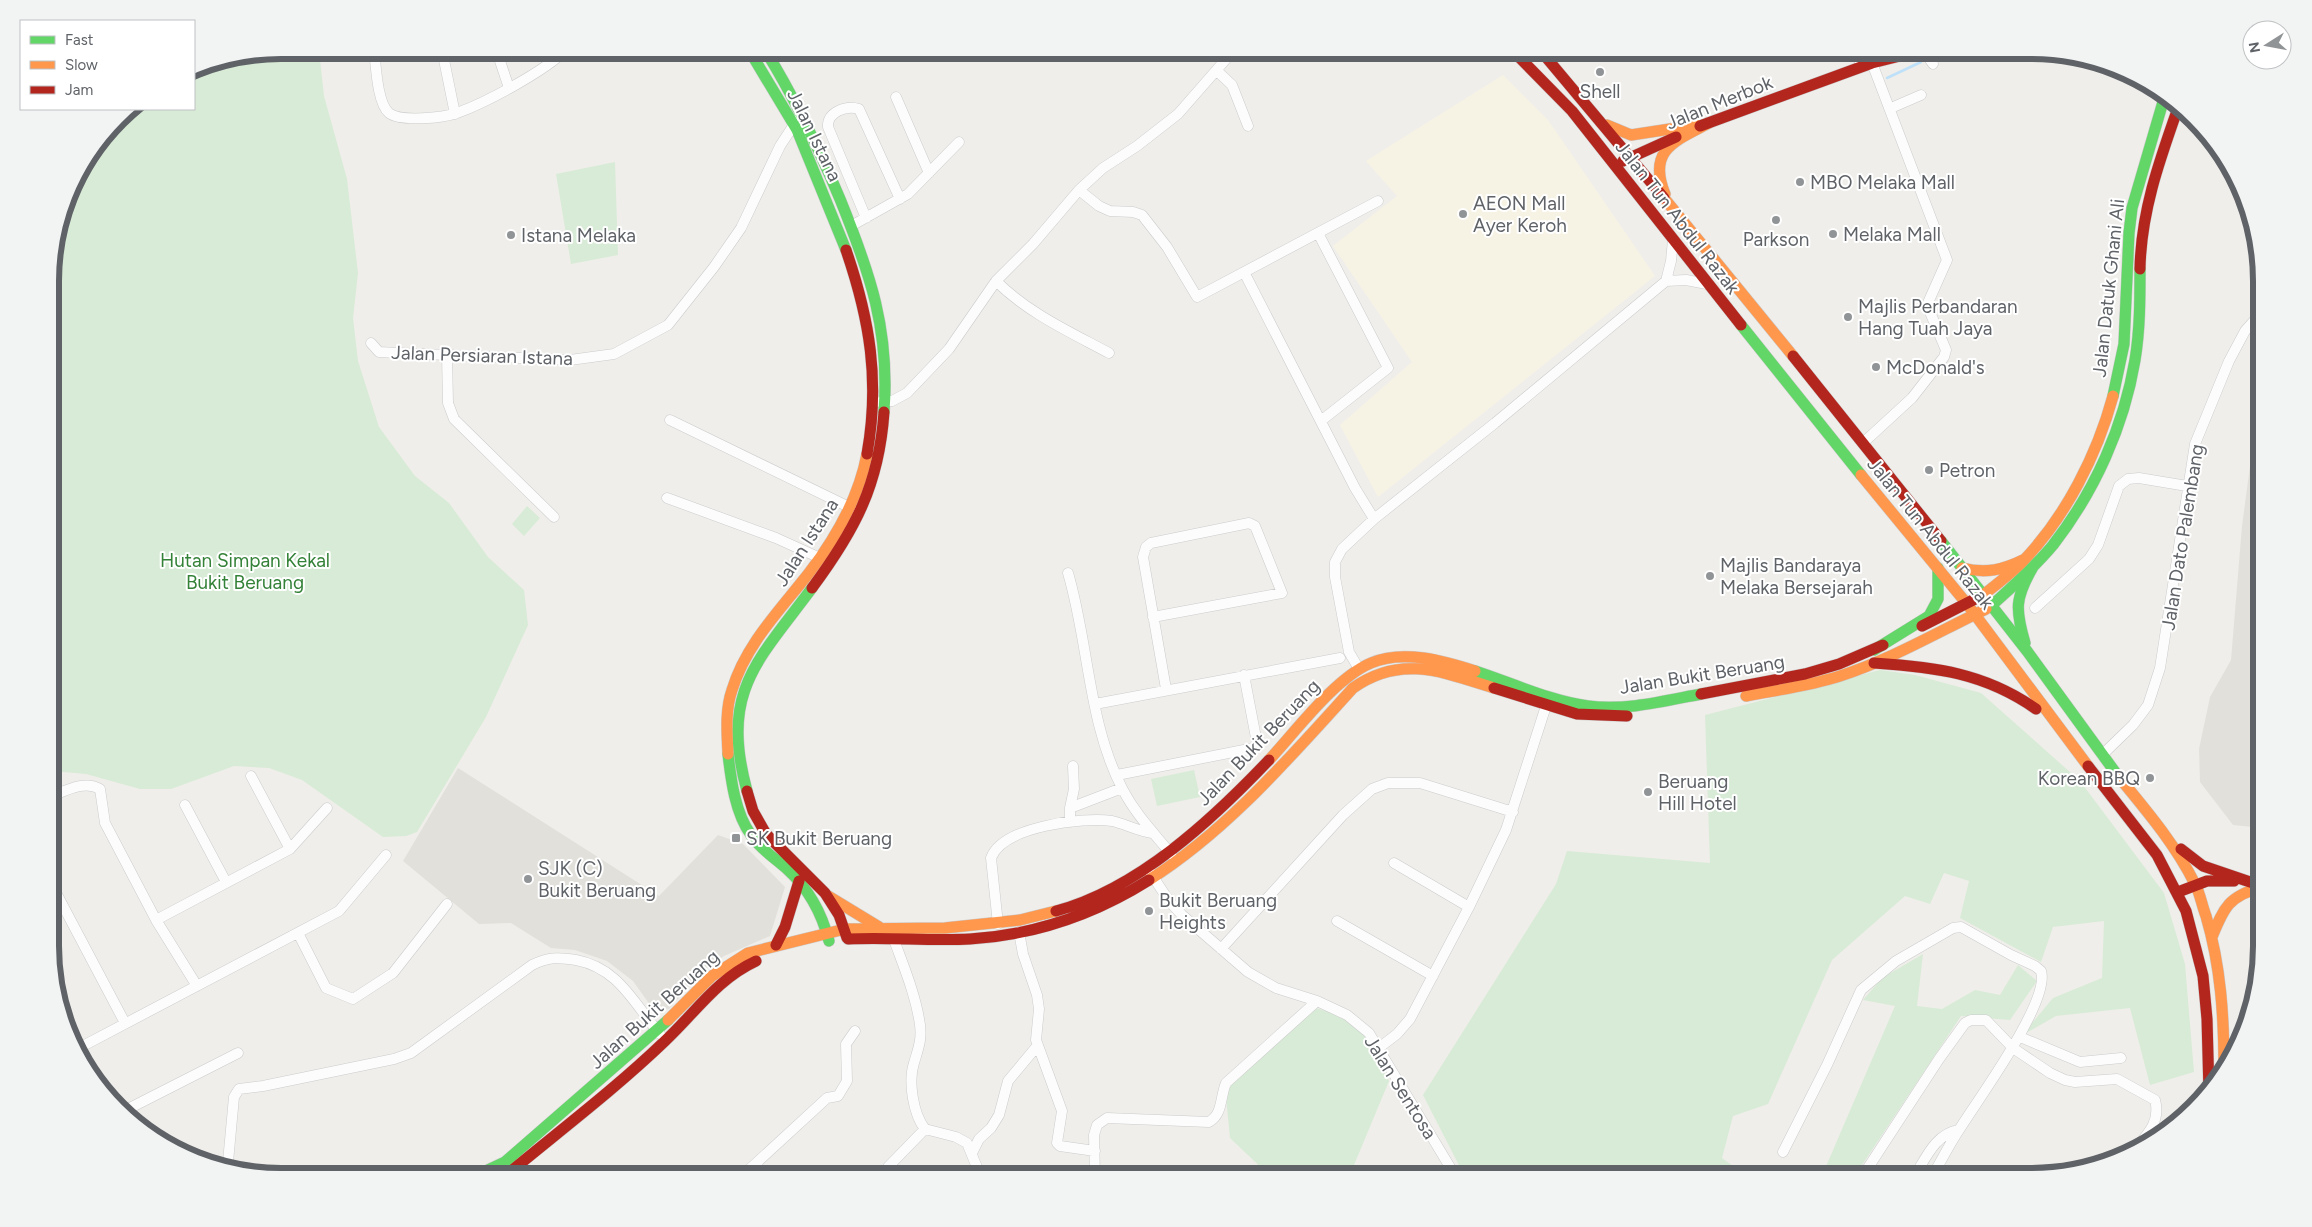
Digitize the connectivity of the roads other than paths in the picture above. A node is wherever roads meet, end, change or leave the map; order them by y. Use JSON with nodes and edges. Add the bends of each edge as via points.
{"nodes":[{"id":1,"x":375,"y":59,"type":"edge"},
{"id":2,"x":444,"y":59,"type":"edge"},
{"id":3,"x":500,"y":59,"type":"edge"},
{"id":4,"x":553,"y":59,"type":"edge"},
{"id":5,"x":755,"y":59,"type":"edge"},
{"id":6,"x":771,"y":59,"type":"edge"},
{"id":7,"x":1227,"y":59,"type":"edge"},
{"id":8,"x":1521,"y":59,"type":"edge"},
{"id":9,"x":1548,"y":59,"type":"edge"},
{"id":10,"x":1862,"y":59,"type":"edge"},
{"id":11,"x":1881,"y":59,"type":"edge"},
{"id":12,"x":1930,"y":59,"type":"edge"},
{"id":13,"x":1868,"y":64,"type":"junction"},
{"id":14,"x":1932,"y":64,"type":"dead end"},
{"id":15,"x":1218,"y":71,"type":"junction"},
{"id":16,"x":510,"y":88,"type":"junction"},
{"id":17,"x":1921,"y":95,"type":"dead end"},
{"id":18,"x":896,"y":97,"type":"dead end"},
{"id":19,"x":2163,"y":102,"type":"edge"},
{"id":20,"x":1891,"y":108,"type":"junction"},
{"id":21,"x":2176,"y":113,"type":"edge"},
{"id":22,"x":455,"y":114,"type":"junction"},
{"id":23,"x":804,"y":115,"type":"junction"},
{"id":24,"x":1602,"y":122,"type":"junction"},
{"id":25,"x":794,"y":123,"type":"junction"},
{"id":26,"x":1709,"y":123,"type":"junction"},
{"id":27,"x":1248,"y":126,"type":"dead end"},
{"id":28,"x":960,"y":142,"type":"dead end"},
{"id":29,"x":1631,"y":157,"type":"junction"},
{"id":30,"x":1616,"y":165,"type":"junction"},
{"id":31,"x":929,"y":173,"type":"junction"},
{"id":32,"x":1078,"y":190,"type":"junction"},
{"id":33,"x":900,"y":199,"type":"junction"},
{"id":34,"x":1378,"y":201,"type":"dead end"},
{"id":35,"x":1675,"y":212,"type":"junction"},
{"id":36,"x":866,"y":218,"type":"junction"},
{"id":37,"x":851,"y":226,"type":"junction"},
{"id":38,"x":1318,"y":233,"type":"junction"},
{"id":39,"x":1673,"y":240,"type":"junction"},
{"id":40,"x":1244,"y":272,"type":"junction"},
{"id":41,"x":996,"y":281,"type":"junction"},
{"id":42,"x":1666,"y":281,"type":"junction"},
{"id":43,"x":1708,"y":284,"type":"junction"},
{"id":44,"x":2253,"y":322,"type":"edge"},
{"id":45,"x":371,"y":342,"type":"dead end"},
{"id":46,"x":1109,"y":353,"type":"dead end"},
{"id":47,"x":447,"y":355,"type":"junction"},
{"id":48,"x":880,"y":402,"type":"junction"},
{"id":49,"x":670,"y":420,"type":"dead end"},
{"id":50,"x":1322,"y":420,"type":"junction"},
{"id":51,"x":1864,"y":443,"type":"junction"},
{"id":52,"x":2187,"y":486,"type":"junction"},
{"id":53,"x":667,"y":498,"type":"dead end"},
{"id":54,"x":851,"y":508,"type":"junction"},
{"id":55,"x":554,"y":517,"type":"dead end"},
{"id":56,"x":1374,"y":519,"type":"junction"},
{"id":57,"x":820,"y":558,"type":"junction"},
{"id":58,"x":2029,"y":563,"type":"junction"},
{"id":59,"x":1938,"y":568,"type":"junction"},
{"id":60,"x":1962,"y":568,"type":"junction"},
{"id":61,"x":1068,"y":573,"type":"dead end"},
{"id":62,"x":1983,"y":595,"type":"junction"},
{"id":63,"x":1967,"y":604,"type":"junction"},
{"id":64,"x":1991,"y":606,"type":"junction"},
{"id":65,"x":2035,"y":608,"type":"dead end"},
{"id":66,"x":1976,"y":615,"type":"junction"},
{"id":67,"x":1153,"y":617,"type":"junction"},
{"id":68,"x":1874,"y":650,"type":"junction"},
{"id":69,"x":2028,"y":651,"type":"junction"},
{"id":70,"x":1340,"y":658,"type":"dead end"},
{"id":71,"x":1874,"y":663,"type":"junction"},
{"id":72,"x":1360,"y":669,"type":"junction"},
{"id":73,"x":1244,"y":675,"type":"junction"},
{"id":74,"x":1166,"y":689,"type":"junction"},
{"id":75,"x":1096,"y":704,"type":"junction"},
{"id":76,"x":1546,"y":706,"type":"junction"},
{"id":77,"x":2054,"y":723,"type":"junction"},
{"id":78,"x":2102,"y":755,"type":"junction"},
{"id":79,"x":1073,"y":766,"type":"dead end"},
{"id":80,"x":1117,"y":775,"type":"junction"},
{"id":81,"x":251,"y":776,"type":"dead end"},
{"id":82,"x":1122,"y":788,"type":"junction"},
{"id":83,"x":59,"y":794,"type":"edge"},
{"id":84,"x":185,"y":805,"type":"dead end"},
{"id":85,"x":328,"y":808,"type":"dead end"},
{"id":86,"x":1070,"y":808,"type":"junction"},
{"id":87,"x":1513,"y":812,"type":"junction"},
{"id":88,"x":1070,"y":822,"type":"junction"},
{"id":89,"x":1152,"y":834,"type":"junction"},
{"id":90,"x":2167,"y":837,"type":"junction"},
{"id":91,"x":290,"y":849,"type":"junction"},
{"id":92,"x":386,"y":855,"type":"dead end"},
{"id":93,"x":1173,"y":856,"type":"junction"},
{"id":94,"x":1394,"y":863,"type":"dead end"},
{"id":95,"x":1151,"y":873,"type":"junction"},
{"id":96,"x":799,"y":881,"type":"junction"},
{"id":97,"x":226,"y":882,"type":"junction"},
{"id":98,"x":2253,"y":883,"type":"edge"},
{"id":99,"x":2253,"y":884,"type":"edge"},
{"id":100,"x":2196,"y":885,"type":"junction"},
{"id":101,"x":2253,"y":887,"type":"edge"},
{"id":102,"x":2178,"y":892,"type":"junction"},
{"id":103,"x":828,"y":896,"type":"junction"},
{"id":104,"x":59,"y":898,"type":"edge"},
{"id":105,"x":447,"y":904,"type":"dead end"},
{"id":106,"x":1469,"y":906,"type":"junction"},
{"id":107,"x":156,"y":920,"type":"junction"},
{"id":108,"x":1337,"y":921,"type":"dead end"},
{"id":109,"x":998,"y":924,"type":"junction"},
{"id":110,"x":879,"y":926,"type":"junction"},
{"id":111,"x":1019,"y":932,"type":"junction"},
{"id":112,"x":298,"y":933,"type":"junction"},
{"id":113,"x":846,"y":934,"type":"junction"},
{"id":114,"x":829,"y":937,"type":"junction"},
{"id":115,"x":893,"y":937,"type":"junction"},
{"id":116,"x":2212,"y":937,"type":"junction"},
{"id":117,"x":776,"y":945,"type":"junction"},
{"id":118,"x":1221,"y":949,"type":"junction"},
{"id":119,"x":1432,"y":976,"type":"junction"},
{"id":120,"x":197,"y":986,"type":"junction"},
{"id":121,"x":1318,"y":1001,"type":"junction"},
{"id":122,"x":125,"y":1023,"type":"junction"},
{"id":123,"x":855,"y":1031,"type":"dead end"},
{"id":124,"x":657,"y":1032,"type":"junction"},
{"id":125,"x":2020,"y":1036,"type":"junction"},
{"id":126,"x":665,"y":1041,"type":"junction"},
{"id":127,"x":83,"y":1046,"type":"edge"},
{"id":128,"x":1038,"y":1046,"type":"junction"},
{"id":129,"x":1380,"y":1047,"type":"junction"},
{"id":130,"x":2013,"y":1048,"type":"junction"},
{"id":131,"x":238,"y":1053,"type":"dead end"},
{"id":132,"x":2121,"y":1058,"type":"dead end"},
{"id":133,"x":2224,"y":1058,"type":"edge"},
{"id":134,"x":2209,"y":1079,"type":"edge"},
{"id":135,"x":129,"y":1108,"type":"edge"},
{"id":136,"x":925,"y":1129,"type":"junction"},
{"id":137,"x":1958,"y":1130,"type":"junction"},
{"id":138,"x":2145,"y":1137,"type":"edge"},
{"id":139,"x":1095,"y":1151,"type":"junction"},
{"id":140,"x":1782,"y":1152,"type":"dead end"},
{"id":141,"x":972,"y":1153,"type":"junction"},
{"id":142,"x":228,"y":1162,"type":"dead end"},
{"id":143,"x":492,"y":1168,"type":"edge"},
{"id":144,"x":518,"y":1168,"type":"edge"},
{"id":145,"x":751,"y":1168,"type":"edge"},
{"id":146,"x":887,"y":1168,"type":"edge"},
{"id":147,"x":978,"y":1168,"type":"edge"},
{"id":148,"x":1096,"y":1168,"type":"edge"},
{"id":149,"x":1451,"y":1168,"type":"edge"},
{"id":150,"x":1868,"y":1168,"type":"edge"},
{"id":151,"x":1919,"y":1168,"type":"edge"},
{"id":152,"x":1937,"y":1168,"type":"edge"}],
"edges":[{"from":1,"to":22,"type":"street","via":[[382,102],[390,113],[409,119]]},
{"from":2,"to":22,"type":"street"},
{"from":3,"to":16,"type":"street"},
{"from":4,"to":16,"type":"street"},
{"from":5,"to":25,"type":"main road","name":"Jalan Istana"},
{"from":6,"to":23,"type":"main road","name":"Jalan Istana"},
{"from":7,"to":15,"type":"street"},
{"from":8,"to":30,"type":"main road","name":"Jalan Tun Abdul Razak","via":[[1572,111]]},
{"from":9,"to":24,"type":"main road","name":"Jalan Tun Abdul Razak"},
{"from":10,"to":13,"type":"street"},
{"from":11,"to":13,"type":"main road","name":"Jalan Merbok"},
{"from":12,"to":14,"type":"street"},
{"from":13,"to":20,"type":"street"},
{"from":13,"to":26,"type":"main road","name":"Jalan Merbok"},
{"from":15,"to":27,"type":"street","via":[[1232,85]]},
{"from":15,"to":32,"type":"street","via":[[1178,114]]},
{"from":16,"to":22,"type":"street"},
{"from":17,"to":20,"type":"street"},
{"from":18,"to":31,"type":"street"},
{"from":19,"to":58,"type":"main road","name":"Jalan Datuk Ghani Ali","via":[[2132,206],[2127,239],[2123,354],[2113,397],[2081,480]]},
{"from":20,"to":51,"type":"street","via":[[1948,260],[1927,305],[1946,350],[1912,398]]},
{"from":21,"to":58,"type":"main road","name":"Jalan Datuk Ghani Ali","via":[[2146,205],[2135,360],[2125,403],[2088,492],[2074,515]]},
{"from":23,"to":25,"type":"street","name":"Jalan Persiaran Istana"},
{"from":23,"to":37,"type":"main road","name":"Jalan Istana"},
{"from":24,"to":26,"type":"main road","via":[[1630,135]]},
{"from":24,"to":29,"type":"main road","name":"Jalan Tun Abdul Razak"},
{"from":25,"to":47,"type":"street","name":"Jalan Persiaran Istana","via":[[741,228],[668,324],[614,354],[570,360]]},
{"from":25,"to":48,"type":"main road","name":"Jalan Istana","via":[[838,225],[862,295]]},
{"from":26,"to":29,"type":"main road","name":"Jalan Merbok"},
{"from":26,"to":35,"type":"main road","via":[[1666,148],[1661,155],[1659,177]]},
{"from":28,"to":31,"type":"street"},
{"from":29,"to":30,"type":"main road","name":"Jalan Merbok"},
{"from":29,"to":35,"type":"main road","name":"Jalan Tun Abdul Razak"},
{"from":30,"to":39,"type":"main road","name":"Jalan Tun Abdul Razak"},
{"from":31,"to":33,"type":"street"},
{"from":32,"to":40,"type":"street","via":[[1110,211],[1142,215],[1168,247],[1195,296]]},
{"from":32,"to":41,"type":"street","via":[[1034,244]]},
{"from":33,"to":36,"type":"street"},
{"from":33,"to":36,"type":"street","via":[[858,109],[840,110],[828,119],[828,127]]},
{"from":34,"to":38,"type":"street"},
{"from":35,"to":51,"type":"main road","name":"Jalan Tun Abdul Razak"},
{"from":36,"to":37,"type":"street"},
{"from":37,"to":48,"type":"main road","name":"Jalan Istana","via":[[874,292],[884,360]]},
{"from":38,"to":40,"type":"street"},
{"from":38,"to":50,"type":"street","via":[[1388,368]]},
{"from":39,"to":42,"type":"street"},
{"from":39,"to":43,"type":"main road","name":"Jalan Tun Abdul Razak"},
{"from":40,"to":50,"type":"street"},
{"from":41,"to":46,"type":"street","via":[[1012,298]]},
{"from":41,"to":48,"type":"street","via":[[949,349],[907,394]]},
{"from":42,"to":43,"type":"street"},
{"from":42,"to":56,"type":"street"},
{"from":43,"to":59,"type":"main road","name":"Jalan Tun Abdul Razak"},
{"from":44,"to":52,"type":"street","name":"Jalan Dato Palembang","via":[[2212,400],[2195,444]]},
{"from":45,"to":47,"type":"street","name":"Jalan Persiaran Istana","via":[[379,352]]},
{"from":47,"to":55,"type":"street","via":[[448,403],[454,419]]},
{"from":48,"to":54,"type":"main road","name":"Jalan Istana","via":[[867,459]]},
{"from":48,"to":103,"type":"main road","name":"Jalan Istana","via":[[876,465],[866,502],[822,575],[751,669],[741,695],[739,713],[745,782],[764,832]]},
{"from":49,"to":54,"type":"street"},
{"from":50,"to":56,"type":"street"},
{"from":51,"to":60,"type":"main road","name":"Jalan Tun Abdul Razak"},
{"from":52,"to":65,"type":"street","via":[[2139,478],[2128,479],[2119,486],[2098,545],[2088,559]]},
{"from":52,"to":78,"type":"street","name":"Jalan Dato Palembang","via":[[2160,668],[2148,706],[2134,725]]},
{"from":53,"to":57,"type":"street","via":[[776,538]]},
{"from":54,"to":57,"type":"main road","name":"Jalan Istana"},
{"from":56,"to":72,"type":"street","via":[[1342,549],[1335,562],[1349,652]]},
{"from":57,"to":96,"type":"main road","name":"Jalan Istana","via":[[739,667],[729,696],[727,714],[733,785],[748,831]]},
{"from":58,"to":60,"type":"main road","via":[[1992,573]]},
{"from":58,"to":62,"type":"main road","name":"Jalan Datuk Ghani Ali"},
{"from":58,"to":64,"type":"main road","name":"Jalan Datuk Ghani Ali"},
{"from":58,"to":69,"type":"main road","via":[[2016,599],[2018,622]]},
{"from":59,"to":63,"type":"main road","name":"Jalan Tun Abdul Razak"},
{"from":59,"to":68,"type":"main road","via":[[1940,591],[1935,609]]},
{"from":60,"to":62,"type":"main road","name":"Jalan Tun Abdul Razak"},
{"from":61,"to":75,"type":"street","via":[[1078,607]]},
{"from":62,"to":63,"type":"main road","name":"Jalan Datuk Ghani Ali"},
{"from":62,"to":64,"type":"main road","name":"Jalan Tun Abdul Razak"},
{"from":63,"to":66,"type":"main road","name":"Jalan Tun Abdul Razak"},
{"from":63,"to":68,"type":"main road","name":"Jalan Bukit Beruang"},
{"from":64,"to":66,"type":"main road","name":"Jalan Datuk Ghani Ali"},
{"from":64,"to":69,"type":"main road","name":"Jalan Tun Abdul Razak"},
{"from":66,"to":71,"type":"main road","name":"Jalan Bukit Beruang"},
{"from":66,"to":77,"type":"main road","name":"Jalan Tun Abdul Razak"},
{"from":67,"to":67,"type":"street","via":[[1282,593],[1258,530],[1249,523],[1146,546],[1143,557]]},
{"from":67,"to":74,"type":"street"},
{"from":68,"to":72,"type":"main road","name":"Jalan Bukit Beruang","via":[[1806,674],[1622,707],[1588,706],[1558,699],[1446,661],[1423,657],[1383,659]]},
{"from":69,"to":78,"type":"main road","name":"Jalan Tun Abdul Razak"},
{"from":70,"to":73,"type":"street"},
{"from":71,"to":76,"type":"main road","name":"Jalan Bukit Beruang","via":[[1814,684],[1654,714],[1602,717]]},
{"from":71,"to":77,"type":"main road","via":[[1918,665],[1990,681],[2020,695]]},
{"from":72,"to":93,"type":"main road","name":"Jalan Bukit Beruang","via":[[1341,682],[1234,797]]},
{"from":73,"to":74,"type":"street"},
{"from":73,"to":80,"type":"street","via":[[1257,743],[1254,748]]},
{"from":74,"to":75,"type":"street"},
{"from":75,"to":80,"type":"street","via":[[1104,744]]},
{"from":76,"to":87,"type":"street"},
{"from":76,"to":93,"type":"main road","name":"Jalan Bukit Beruang","via":[[1419,667],[1397,668],[1372,676],[1353,688],[1257,793]]},
{"from":77,"to":102,"type":"main road","name":"Jalan Tun Abdul Razak","via":[[2157,855]]},
{"from":78,"to":90,"type":"main road","name":"Jalan Tun Abdul Razak"},
{"from":79,"to":86,"type":"street","via":[[1074,789]]},
{"from":80,"to":82,"type":"street"},
{"from":81,"to":91,"type":"street"},
{"from":82,"to":86,"type":"street"},
{"from":82,"to":89,"type":"street"},
{"from":83,"to":107,"type":"street","via":[[84,785],[100,789],[105,822]]},
{"from":84,"to":97,"type":"street"},
{"from":85,"to":91,"type":"street"},
{"from":86,"to":88,"type":"street"},
{"from":87,"to":106,"type":"street","via":[[1498,850]]},
{"from":87,"to":118,"type":"street","via":[[1420,783],[1388,783],[1372,789],[1343,815]]},
{"from":88,"to":89,"type":"street","via":[[1113,821]]},
{"from":88,"to":109,"type":"street","via":[[1019,835],[993,854]]},
{"from":89,"to":93,"type":"street"},
{"from":90,"to":98,"type":"main road","via":[[2203,866]]},
{"from":90,"to":100,"type":"main road","name":"Jalan Tun Abdul Razak"},
{"from":91,"to":97,"type":"street"},
{"from":92,"to":112,"type":"street","via":[[339,911]]},
{"from":93,"to":95,"type":"main road","name":"Jalan Bukit Beruang"},
{"from":94,"to":106,"type":"street"},
{"from":95,"to":109,"type":"main road","name":"Jalan Bukit Beruang","via":[[1070,907]]},
{"from":95,"to":111,"type":"main road","name":"Jalan Bukit Beruang","via":[[1117,901],[1076,918]]},
{"from":95,"to":118,"type":"street","name":"Jalan Sentosa","via":[[1176,908]]},
{"from":96,"to":114,"type":"main road","name":"Jalan Istana"},
{"from":96,"to":117,"type":"main road"},
{"from":97,"to":107,"type":"street"},
{"from":99,"to":100,"type":"main road","via":[[2217,880]]},
{"from":100,"to":102,"type":"main road"},
{"from":100,"to":116,"type":"main road","name":"Jalan Tun Abdul Razak"},
{"from":101,"to":116,"type":"main road","via":[[2234,896]]},
{"from":102,"to":134,"type":"main road","name":"Jalan Tun Abdul Razak","via":[[2193,930],[2203,976]]},
{"from":103,"to":110,"type":"main road"},
{"from":103,"to":113,"type":"main road","name":"Jalan Istana"},
{"from":104,"to":122,"type":"street"},
{"from":105,"to":112,"type":"street","via":[[393,974],[353,999],[326,988]]},
{"from":106,"to":119,"type":"street"},
{"from":107,"to":120,"type":"street"},
{"from":108,"to":119,"type":"street"},
{"from":109,"to":110,"type":"main road","name":"Jalan Bukit Beruang","via":[[945,928]]},
{"from":110,"to":113,"type":"main road","name":"Jalan Bukit Beruang"},
{"from":111,"to":115,"type":"main road","name":"Jalan Bukit Beruang","via":[[963,939]]},
{"from":111,"to":128,"type":"street","via":[[1037,994]]},
{"from":112,"to":120,"type":"street"},
{"from":113,"to":114,"type":"main road","name":"Jalan Bukit Beruang"},
{"from":113,"to":115,"type":"main road","name":"Jalan Bukit Beruang"},
{"from":114,"to":117,"type":"main road","name":"Jalan Bukit Beruang"},
{"from":114,"to":126,"type":"main road","name":"Jalan Bukit Beruang","via":[[753,962],[735,972]]},
{"from":115,"to":136,"type":"street","via":[[920,1024],[920,1046],[912,1082],[919,1120]]},
{"from":116,"to":133,"type":"main road","name":"Jalan Tun Abdul Razak","via":[[2222,1002]]},
{"from":117,"to":124,"type":"main road","name":"Jalan Bukit Beruang","via":[[748,953],[728,964]]},
{"from":118,"to":121,"type":"street","name":"Jalan Sentosa","via":[[1262,982]]},
{"from":119,"to":129,"type":"street","via":[[1404,1027]]},
{"from":120,"to":122,"type":"street"},
{"from":121,"to":129,"type":"street","name":"Jalan Sentosa","via":[[1360,1023]]},
{"from":121,"to":139,"type":"street","via":[[1226,1083],[1217,1118],[1209,1122],[1107,1118],[1097,1125]]},
{"from":122,"to":127,"type":"street"},
{"from":123,"to":145,"type":"street","via":[[846,1044],[848,1081],[838,1096],[827,1098]]},
{"from":124,"to":126,"type":"street"},
{"from":124,"to":142,"type":"street","via":[[608,971],[587,962],[557,956],[549,958],[532,965],[411,1053],[240,1089],[234,1097]]},
{"from":124,"to":143,"type":"main road","name":"Jalan Bukit Beruang","via":[[504,1162]]},
{"from":125,"to":130,"type":"street"},
{"from":125,"to":132,"type":"street","via":[[2080,1062]]},
{"from":125,"to":140,"type":"street","via":[[2042,983],[2041,971],[1968,930],[1953,928],[1888,966],[1860,990],[1827,1065]]},
{"from":126,"to":144,"type":"main road","name":"Jalan Bukit Beruang"},
{"from":128,"to":139,"type":"street","via":[[1062,1111],[1057,1143]]},
{"from":128,"to":141,"type":"street","via":[[1008,1081],[999,1115]]},
{"from":129,"to":149,"type":"street","name":"Jalan Sentosa"},
{"from":130,"to":137,"type":"street"},
{"from":130,"to":138,"type":"street","via":[[2050,1074],[2065,1080],[2116,1079],[2155,1100],[2157,1108],[2153,1127]]},
{"from":130,"to":150,"type":"street","via":[[1986,1020],[1965,1023]]},
{"from":131,"to":135,"type":"street"},
{"from":136,"to":141,"type":"street","via":[[956,1136],[967,1143]]},
{"from":136,"to":146,"type":"street"},
{"from":137,"to":151,"type":"street","via":[[1939,1139]]},
{"from":137,"to":152,"type":"street"},
{"from":139,"to":148,"type":"street"},
{"from":141,"to":147,"type":"street"}]}
